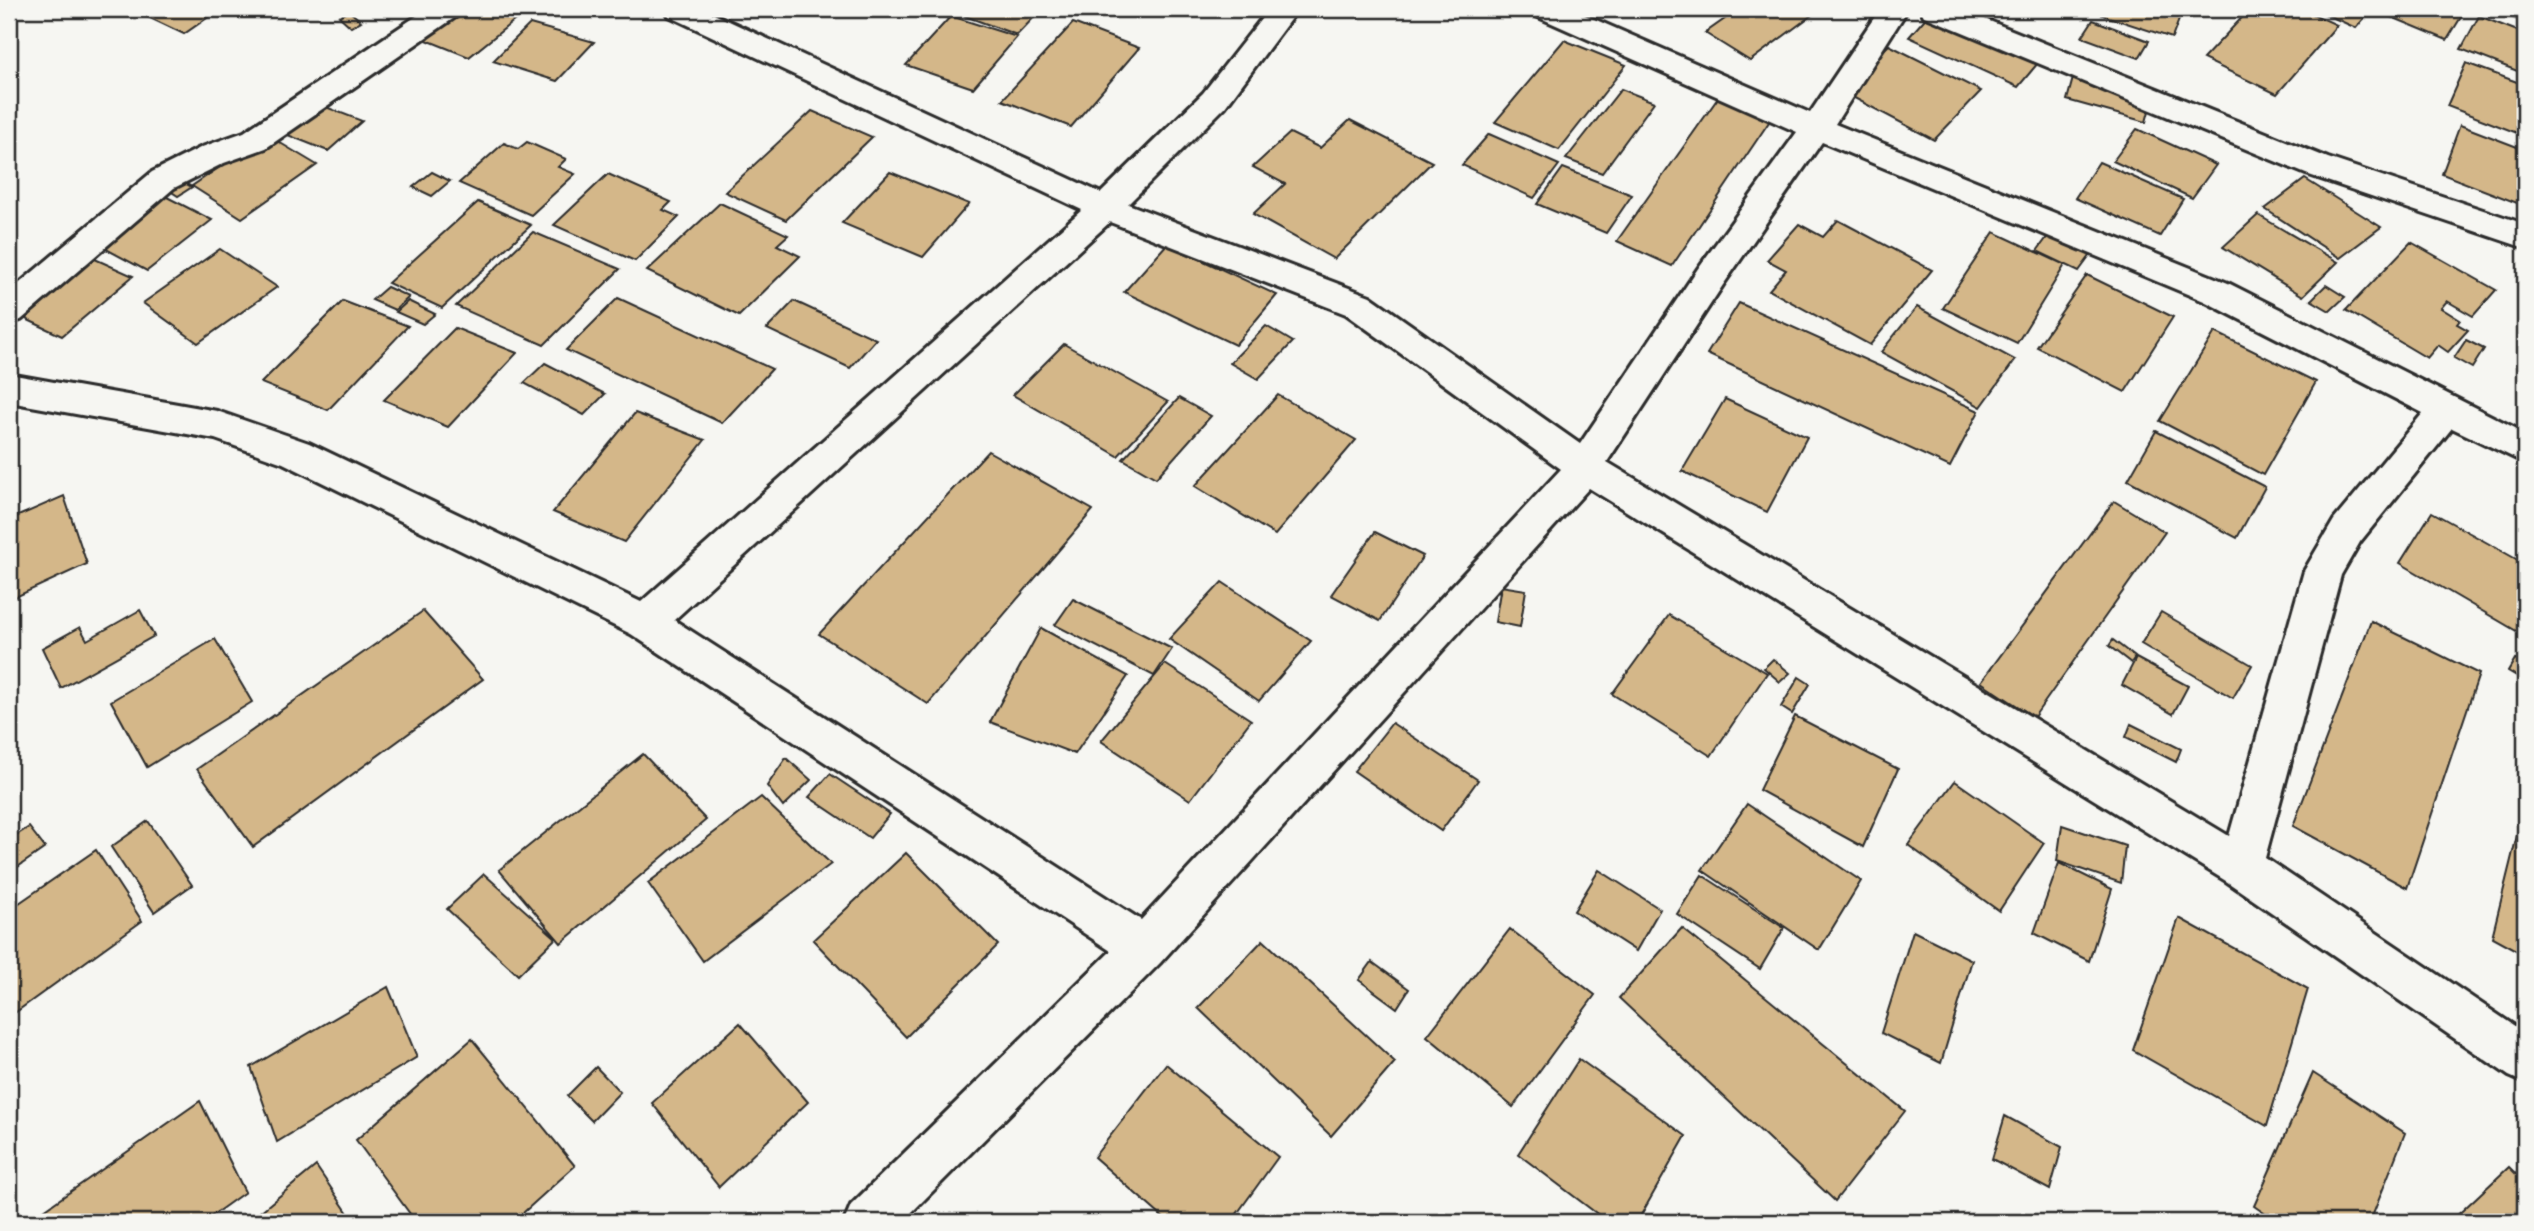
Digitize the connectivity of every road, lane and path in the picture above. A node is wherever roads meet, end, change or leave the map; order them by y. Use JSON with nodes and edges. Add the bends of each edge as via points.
{"nodes":[{"id":1,"x":679,"y":9,"type":"edge"},
{"id":2,"x":1284,"y":9,"type":"edge"},
{"id":3,"x":1546,"y":9,"type":"edge"},
{"id":4,"x":1894,"y":9,"type":"edge"},
{"id":5,"x":1934,"y":9,"type":"edge"},
{"id":6,"x":435,"y":12,"type":"edge"},
{"id":7,"x":1816,"y":128,"type":"junction"},
{"id":8,"x":1105,"y":208,"type":"junction"},
{"id":9,"x":2525,"y":236,"type":"edge"},
{"id":10,"x":9,"y":310,"type":"edge"},
{"id":11,"x":9,"y":388,"type":"edge"},
{"id":12,"x":2448,"y":408,"type":"junction"},
{"id":13,"x":2525,"y":449,"type":"edge"},
{"id":14,"x":1585,"y":467,"type":"junction"},
{"id":15,"x":645,"y":622,"type":"junction"},
{"id":16,"x":2241,"y":867,"type":"junction"},
{"id":17,"x":1145,"y":948,"type":"junction"},
{"id":18,"x":2525,"y":1060,"type":"edge"},
{"id":19,"x":868,"y":1222,"type":"edge"}],
"edges":[{"from":1,"to":8,"type":"street"},
{"from":2,"to":8,"type":"street","via":[[1214,100]]},
{"from":3,"to":7,"type":"street"},
{"from":4,"to":7,"type":"street"},
{"from":5,"to":9,"type":"street","via":[[2317,166]]},
{"from":6,"to":10,"type":"street","via":[[255,140],[163,180]]},
{"from":7,"to":12,"type":"street","via":[[2216,292]]},
{"from":7,"to":14,"type":"street"},
{"from":8,"to":14,"type":"street","via":[[1358,305]]},
{"from":8,"to":15,"type":"street"},
{"from":11,"to":15,"type":"street","via":[[217,425],[296,453]]},
{"from":12,"to":13,"type":"street"},
{"from":12,"to":16,"type":"street","via":[[2347,531],[2323,571]]},
{"from":14,"to":16,"type":"street"},
{"from":14,"to":17,"type":"street"},
{"from":15,"to":17,"type":"street"},
{"from":16,"to":18,"type":"street"},
{"from":17,"to":19,"type":"street"}]}
